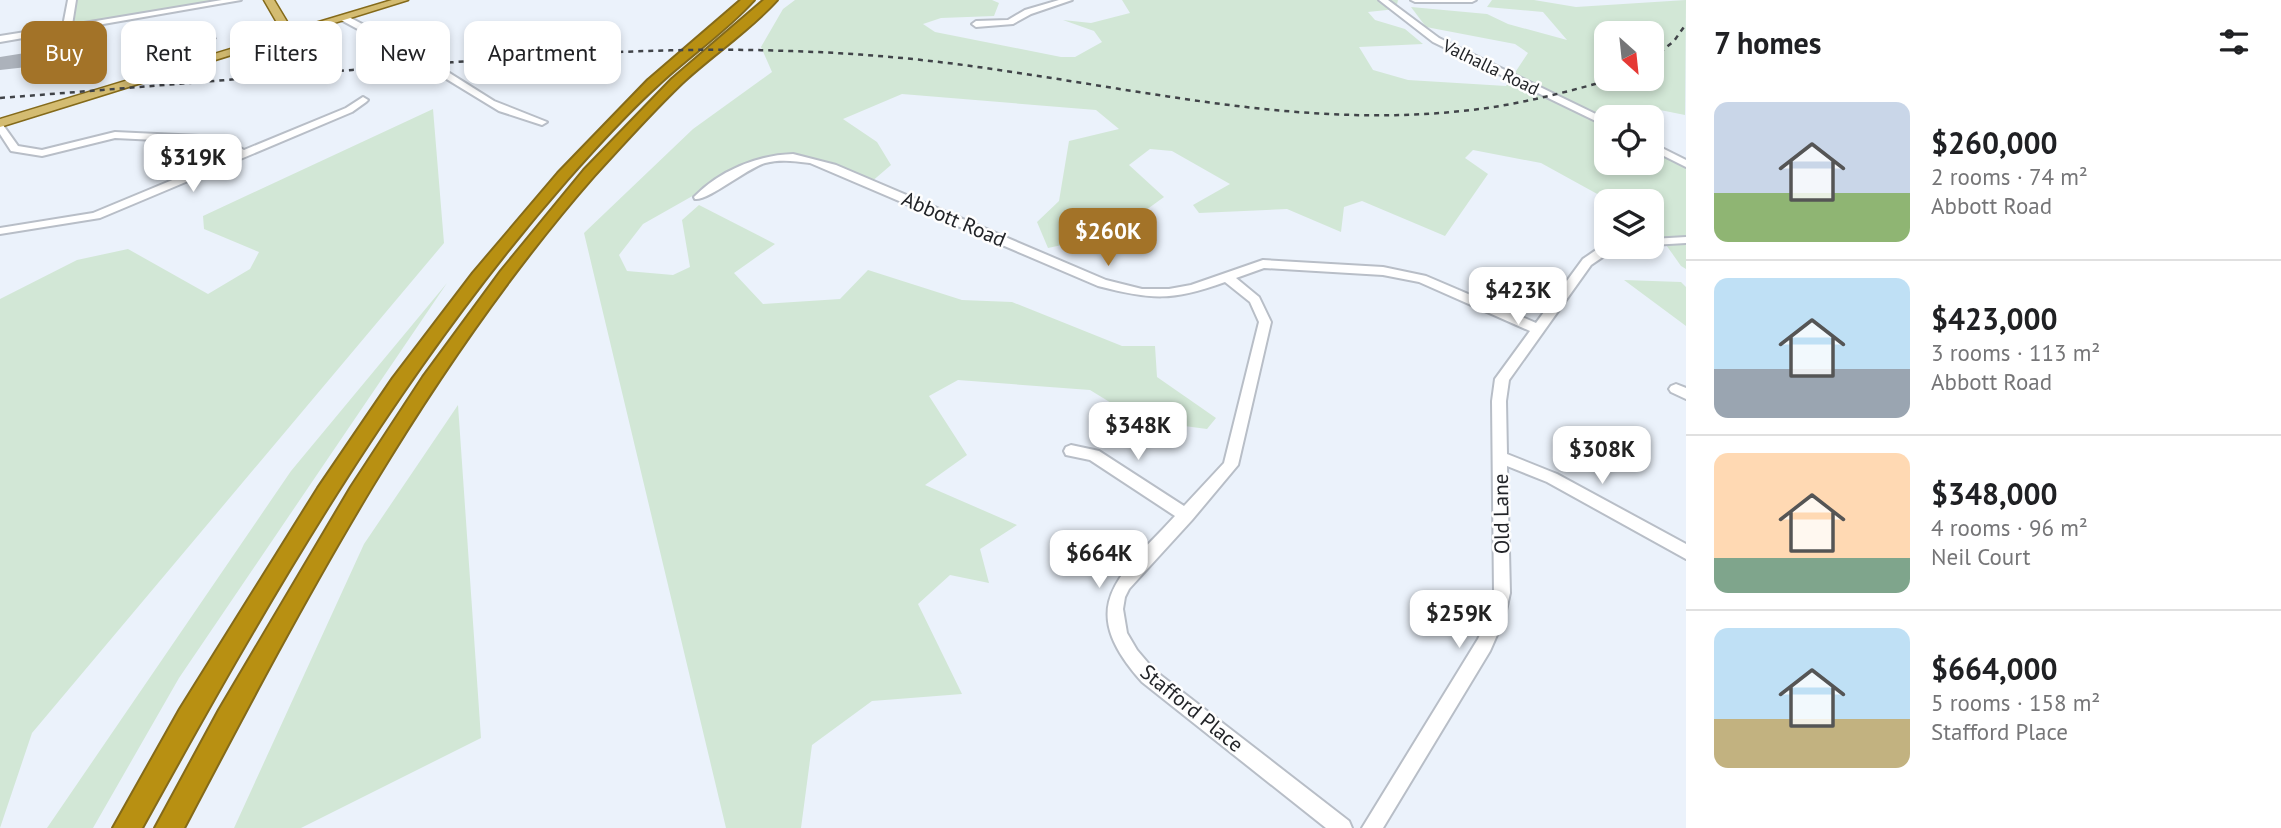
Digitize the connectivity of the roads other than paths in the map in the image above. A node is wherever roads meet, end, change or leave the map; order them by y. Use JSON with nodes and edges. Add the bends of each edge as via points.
{"nodes":[{"id":1,"x":72,"y":0,"type":"edge"},
{"id":2,"x":237,"y":0,"type":"edge"},
{"id":3,"x":269,"y":0,"type":"edge"},
{"id":4,"x":403,"y":0,"type":"edge"},
{"id":5,"x":743,"y":0,"type":"edge"},
{"id":6,"x":748,"y":0,"type":"edge"},
{"id":7,"x":771,"y":0,"type":"edge"},
{"id":8,"x":1068,"y":0,"type":"edge"},
{"id":9,"x":1383,"y":0,"type":"edge"},
{"id":10,"x":1415,"y":0,"type":"edge"},
{"id":11,"x":1472,"y":0,"type":"edge"},
{"id":12,"x":344,"y":18,"type":"junction"},
{"id":13,"x":68,"y":21,"type":"edge"},
{"id":14,"x":281,"y":21,"type":"edge"},
{"id":15,"x":334,"y":21,"type":"edge"},
{"id":16,"x":107,"y":22,"type":"edge"},
{"id":17,"x":976,"y":24,"type":"dead end"},
{"id":18,"x":708,"y":33,"type":"junction"},
{"id":19,"x":21,"y":36,"type":"edge"},
{"id":20,"x":0,"y":39,"type":"edge"},
{"id":21,"x":230,"y":53,"type":"edge"},
{"id":22,"x":363,"y":100,"type":"dead end"},
{"id":23,"x":1594,"y":117,"type":"edge"},
{"id":24,"x":542,"y":122,"type":"dead end"},
{"id":25,"x":0,"y":125,"type":"edge"},
{"id":26,"x":1664,"y":152,"type":"edge"},
{"id":27,"x":244,"y":155,"type":"junction"},
{"id":28,"x":1686,"y":164,"type":"edge"},
{"id":29,"x":699,"y":197,"type":"dead end"},
{"id":30,"x":0,"y":231,"type":"edge"},
{"id":31,"x":1686,"y":240,"type":"edge"},
{"id":32,"x":1664,"y":241,"type":"edge"},
{"id":33,"x":1594,"y":258,"type":"edge"},
{"id":34,"x":1226,"y":276,"type":"junction"},
{"id":35,"x":1538,"y":329,"type":"junction"},
{"id":36,"x":1071,"y":452,"type":"dead end"},
{"id":37,"x":1500,"y":457,"type":"junction"},
{"id":38,"x":1187,"y":516,"type":"junction"},
{"id":39,"x":1686,"y":552,"type":"edge"},
{"id":40,"x":127,"y":828,"type":"edge"},
{"id":41,"x":169,"y":828,"type":"edge"},
{"id":42,"x":1342,"y":828,"type":"edge"},
{"id":43,"x":1372,"y":828,"type":"edge"}],
"edges":[{"from":1,"to":13,"type":"street"},
{"from":2,"to":16,"type":"street"},
{"from":3,"to":14,"type":"main road"},
{"from":4,"to":12,"type":"main road"},
{"from":5,"to":18,"type":"highway"},
{"from":6,"to":18,"type":"highway"},
{"from":7,"to":41,"type":"highway","via":[[687,71],[627,132],[561,208],[481,313],[334,535]]},
{"from":8,"to":17,"type":"street","via":[[1010,22]]},
{"from":9,"to":23,"type":"street","name":"Valhalla Road","via":[[1436,40]]},
{"from":10,"to":11,"type":"street"},
{"from":12,"to":15,"type":"main road"},
{"from":12,"to":24,"type":"street","via":[[492,105]]},
{"from":18,"to":40,"type":"highway","via":[[563,177],[428,348],[264,594]]},
{"from":19,"to":20,"type":"street"},
{"from":21,"to":25,"type":"main road"},
{"from":22,"to":27,"type":"street"},
{"from":25,"to":27,"type":"street","via":[[12,146],[24,152],[49,151],[115,135],[220,140]]},
{"from":26,"to":28,"type":"street"},
{"from":27,"to":30,"type":"street","via":[[96,216]]},
{"from":29,"to":34,"type":"street","name":"Abbott Road","via":[[755,161],[799,157],[1108,286],[1169,293]]},
{"from":31,"to":32,"type":"street"},
{"from":33,"to":35,"type":"street"},
{"from":34,"to":35,"type":"street","name":"Abbott Road","via":[[1251,266],[1276,264],[1396,273],[1437,284]]},
{"from":34,"to":38,"type":"street","name":"Stafford Place","via":[[1259,304],[1264,331],[1231,465]]},
{"from":35,"to":37,"type":"street","via":[[1502,379]]},
{"from":36,"to":38,"type":"street","via":[[1094,456]]},
{"from":37,"to":39,"type":"street","name":"Old Lane","via":[[1552,478]]},
{"from":37,"to":43,"type":"street","name":"Old Lane","via":[[1503,573],[1496,620]]},
{"from":38,"to":42,"type":"street","name":"Stafford Place","via":[[1119,590],[1114,612],[1119,637],[1148,676]]}]}
